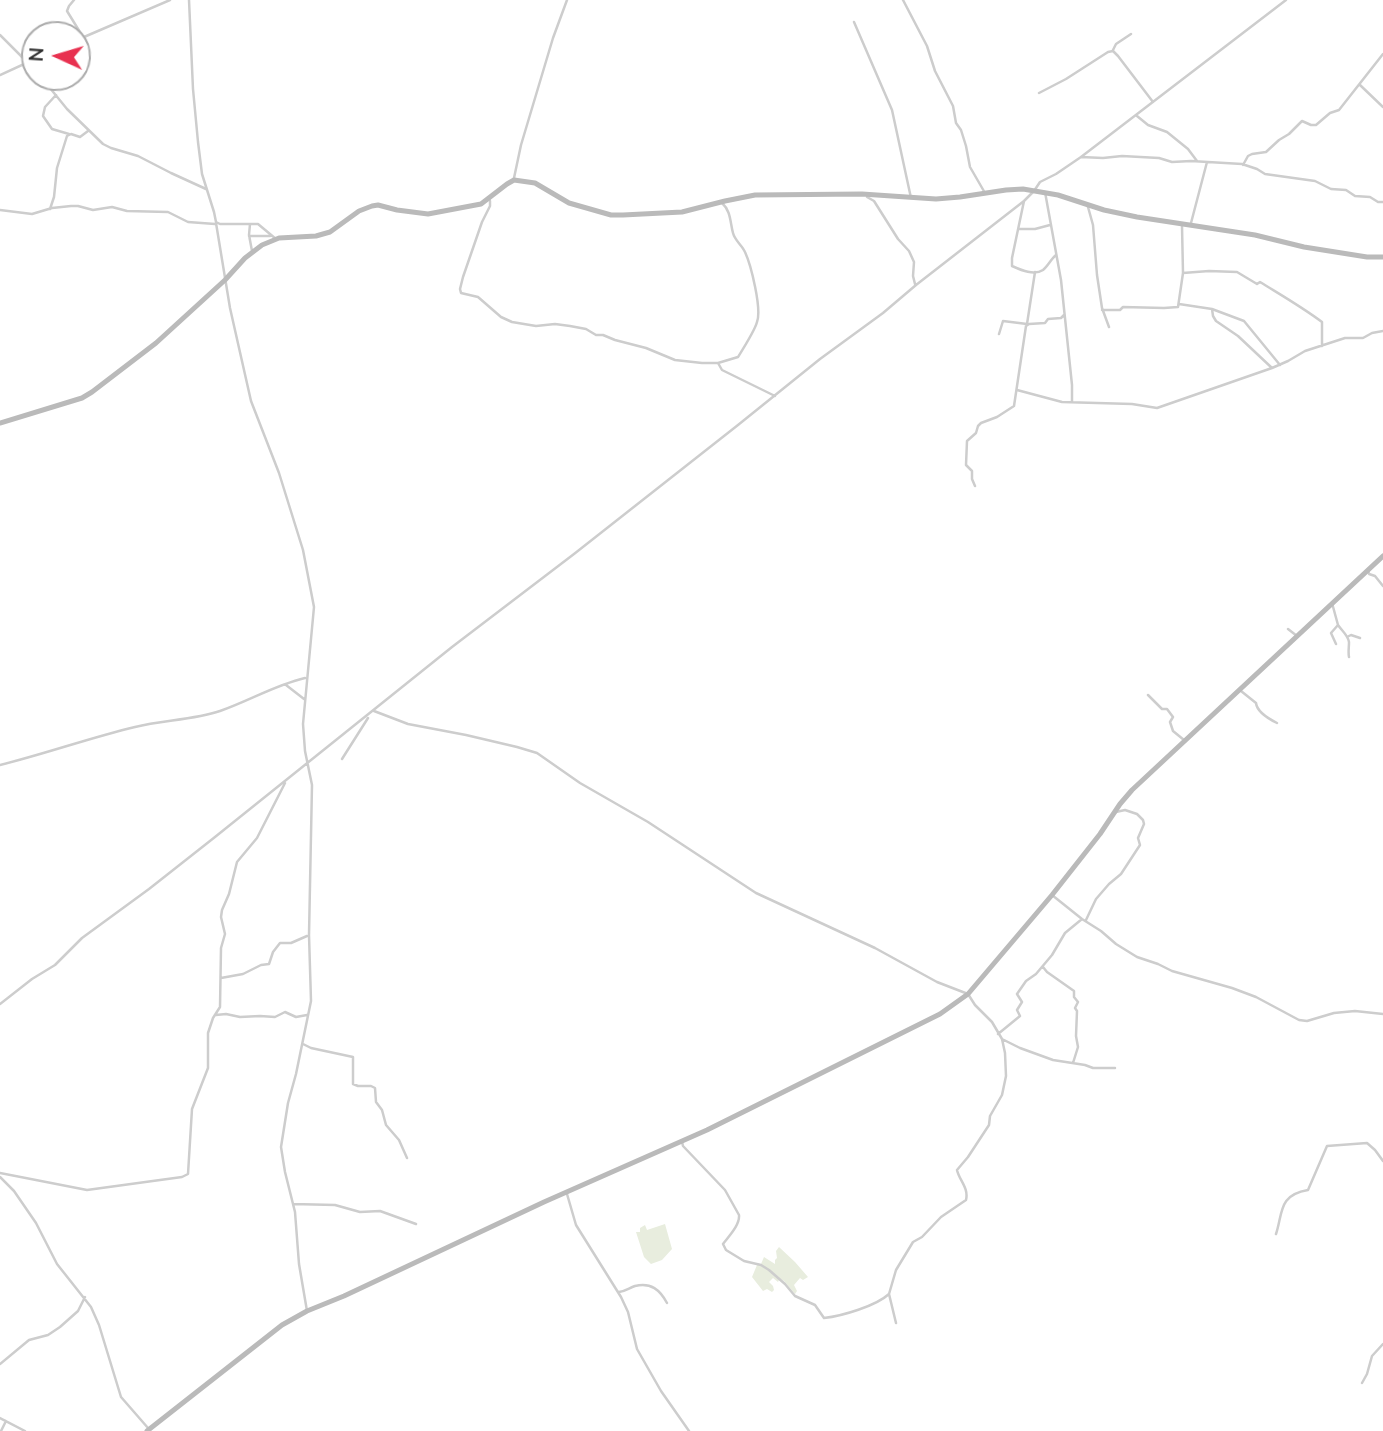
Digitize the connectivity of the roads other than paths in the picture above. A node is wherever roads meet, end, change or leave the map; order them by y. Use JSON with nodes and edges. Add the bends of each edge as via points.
{"nodes":[{"id":1,"x":74,"y":0,"type":"edge"},
{"id":2,"x":189,"y":0,"type":"edge"},
{"id":3,"x":567,"y":0,"type":"edge"},
{"id":4,"x":903,"y":0,"type":"edge"},
{"id":5,"x":1286,"y":0,"type":"edge"},
{"id":6,"x":167,"y":1,"type":"edge"},
{"id":7,"x":73,"y":21,"type":"edge"},
{"id":8,"x":854,"y":22,"type":"dead end"},
{"id":9,"x":91,"y":34,"type":"edge"},
{"id":10,"x":1131,"y":34,"type":"dead end"},
{"id":11,"x":0,"y":36,"type":"edge"},
{"id":12,"x":1113,"y":51,"type":"junction"},
{"id":13,"x":1383,"y":54,"type":"edge"},
{"id":14,"x":21,"y":56,"type":"edge"},
{"id":15,"x":21,"y":65,"type":"edge"},
{"id":16,"x":0,"y":75,"type":"edge"},
{"id":17,"x":1360,"y":85,"type":"junction"},
{"id":18,"x":52,"y":91,"type":"edge"},
{"id":19,"x":1039,"y":93,"type":"dead end"},
{"id":20,"x":56,"y":96,"type":"junction"},
{"id":21,"x":1153,"y":103,"type":"junction"},
{"id":22,"x":1383,"y":107,"type":"edge"},
{"id":23,"x":1136,"y":115,"type":"junction"},
{"id":24,"x":88,"y":131,"type":"junction"},
{"id":25,"x":69,"y":134,"type":"junction"},
{"id":26,"x":1081,"y":157,"type":"junction"},
{"id":27,"x":1197,"y":161,"type":"junction"},
{"id":28,"x":1207,"y":162,"type":"junction"},
{"id":29,"x":1243,"y":165,"type":"junction"},
{"id":30,"x":514,"y":180,"type":"junction"},
{"id":31,"x":206,"y":189,"type":"junction"},
{"id":32,"x":1034,"y":191,"type":"junction"},
{"id":33,"x":1045,"y":192,"type":"junction"},
{"id":34,"x":985,"y":193,"type":"junction"},
{"id":35,"x":864,"y":194,"type":"junction"},
{"id":36,"x":911,"y":198,"type":"junction"},
{"id":37,"x":488,"y":199,"type":"junction"},
{"id":38,"x":1024,"y":201,"type":"junction"},
{"id":39,"x":721,"y":202,"type":"junction"},
{"id":40,"x":1383,"y":202,"type":"edge"},
{"id":41,"x":1087,"y":204,"type":"junction"},
{"id":42,"x":50,"y":209,"type":"junction"},
{"id":43,"x":0,"y":210,"type":"edge"},
{"id":44,"x":216,"y":223,"type":"junction"},
{"id":45,"x":1182,"y":223,"type":"junction"},
{"id":46,"x":250,"y":224,"type":"junction"},
{"id":47,"x":1191,"y":224,"type":"junction"},
{"id":48,"x":1050,"y":225,"type":"junction"},
{"id":49,"x":1018,"y":229,"type":"junction"},
{"id":50,"x":249,"y":236,"type":"junction"},
{"id":51,"x":274,"y":237,"type":"junction"},
{"id":52,"x":252,"y":251,"type":"junction"},
{"id":53,"x":1056,"y":255,"type":"junction"},
{"id":54,"x":1383,"y":257,"type":"edge"},
{"id":55,"x":1035,"y":272,"type":"junction"},
{"id":56,"x":1183,"y":273,"type":"junction"},
{"id":57,"x":225,"y":280,"type":"junction"},
{"id":58,"x":916,"y":285,"type":"junction"},
{"id":59,"x":1179,"y":304,"type":"junction"},
{"id":60,"x":1212,"y":309,"type":"junction"},
{"id":61,"x":1102,"y":310,"type":"junction"},
{"id":62,"x":1064,"y":315,"type":"junction"},
{"id":63,"x":1027,"y":324,"type":"junction"},
{"id":64,"x":1109,"y":327,"type":"dead end"},
{"id":65,"x":1383,"y":331,"type":"edge"},
{"id":66,"x":999,"y":334,"type":"dead end"},
{"id":67,"x":1322,"y":346,"type":"junction"},
{"id":68,"x":718,"y":363,"type":"junction"},
{"id":69,"x":1280,"y":365,"type":"junction"},
{"id":70,"x":1272,"y":368,"type":"junction"},
{"id":71,"x":1017,"y":390,"type":"junction"},
{"id":72,"x":775,"y":396,"type":"junction"},
{"id":73,"x":1072,"y":402,"type":"junction"},
{"id":74,"x":0,"y":423,"type":"edge"},
{"id":75,"x":975,"y":486,"type":"dead end"},
{"id":76,"x":1383,"y":556,"type":"edge"},
{"id":77,"x":1368,"y":570,"type":"junction"},
{"id":78,"x":1383,"y":586,"type":"edge"},
{"id":79,"x":1332,"y":603,"type":"junction"},
{"id":80,"x":1338,"y":625,"type":"junction"},
{"id":81,"x":1288,"y":629,"type":"dead end"},
{"id":82,"x":1297,"y":636,"type":"junction"},
{"id":83,"x":1347,"y":637,"type":"junction"},
{"id":84,"x":1360,"y":638,"type":"dead end"},
{"id":85,"x":1336,"y":644,"type":"dead end"},
{"id":86,"x":1349,"y":657,"type":"dead end"},
{"id":87,"x":307,"y":678,"type":"junction"},
{"id":88,"x":286,"y":685,"type":"junction"},
{"id":89,"x":1242,"y":688,"type":"junction"},
{"id":90,"x":1235,"y":694,"type":"junction"},
{"id":91,"x":1148,"y":695,"type":"dead end"},
{"id":92,"x":304,"y":699,"type":"junction"},
{"id":93,"x":1234,"y":702,"type":"dead end"},
{"id":94,"x":374,"y":711,"type":"junction"},
{"id":95,"x":369,"y":715,"type":"junction"},
{"id":96,"x":1277,"y":723,"type":"dead end"},
{"id":97,"x":1184,"y":740,"type":"junction"},
{"id":98,"x":342,"y":759,"type":"dead end"},
{"id":99,"x":307,"y":763,"type":"junction"},
{"id":100,"x":0,"y":765,"type":"edge"},
{"id":101,"x":286,"y":780,"type":"junction"},
{"id":102,"x":1114,"y":814,"type":"junction"},
{"id":103,"x":1052,"y":895,"type":"junction"},
{"id":104,"x":1084,"y":920,"type":"junction"},
{"id":105,"x":309,"y":935,"type":"junction"},
{"id":106,"x":1042,"y":966,"type":"junction"},
{"id":107,"x":220,"y":978,"type":"junction"},
{"id":108,"x":968,"y":994,"type":"junction"},
{"id":109,"x":0,"y":1004,"type":"edge"},
{"id":110,"x":220,"y":1007,"type":"junction"},
{"id":111,"x":226,"y":1014,"type":"junction"},
{"id":112,"x":1383,"y":1014,"type":"edge"},
{"id":113,"x":216,"y":1015,"type":"junction"},
{"id":114,"x":308,"y":1016,"type":"junction"},
{"id":115,"x":998,"y":1034,"type":"junction"},
{"id":116,"x":1002,"y":1039,"type":"junction"},
{"id":117,"x":302,"y":1044,"type":"junction"},
{"id":118,"x":1073,"y":1063,"type":"junction"},
{"id":119,"x":1115,"y":1068,"type":"dead end"},
{"id":120,"x":682,"y":1142,"type":"junction"},
{"id":121,"x":407,"y":1158,"type":"dead end"},
{"id":122,"x":1383,"y":1161,"type":"edge"},
{"id":123,"x":0,"y":1175,"type":"edge"},
{"id":124,"x":567,"y":1192,"type":"junction"},
{"id":125,"x":293,"y":1204,"type":"junction"},
{"id":126,"x":416,"y":1224,"type":"dead end"},
{"id":127,"x":1276,"y":1234,"type":"dead end"},
{"id":128,"x":626,"y":1291,"type":"junction"},
{"id":129,"x":619,"y":1292,"type":"junction"},
{"id":130,"x":889,"y":1294,"type":"junction"},
{"id":131,"x":85,"y":1297,"type":"junction"},
{"id":132,"x":621,"y":1297,"type":"junction"},
{"id":133,"x":880,"y":1301,"type":"junction"},
{"id":134,"x":667,"y":1303,"type":"dead end"},
{"id":135,"x":891,"y":1304,"type":"junction"},
{"id":136,"x":307,"y":1311,"type":"junction"},
{"id":137,"x":897,"y":1323,"type":"dead end"},
{"id":138,"x":1383,"y":1344,"type":"edge"},
{"id":139,"x":0,"y":1364,"type":"edge"},
{"id":140,"x":1362,"y":1383,"type":"dead end"},
{"id":141,"x":0,"y":1418,"type":"edge"},
{"id":142,"x":6,"y":1421,"type":"junction"},
{"id":143,"x":1,"y":1431,"type":"edge"},
{"id":144,"x":25,"y":1431,"type":"edge"},
{"id":145,"x":149,"y":1431,"type":"edge"},
{"id":146,"x":689,"y":1431,"type":"edge"}],
"edges":[{"from":1,"to":7,"type":"street","via":[[67,11]]},
{"from":2,"to":31,"type":"street","via":[[196,121]]},
{"from":3,"to":30,"type":"street"},
{"from":4,"to":34,"type":"street","via":[[928,46],[955,110],[968,163]]},
{"from":5,"to":21,"type":"street"},
{"from":6,"to":9,"type":"street"},
{"from":8,"to":36,"type":"street","via":[[892,110]]},
{"from":10,"to":12,"type":"street"},
{"from":11,"to":14,"type":"street"},
{"from":12,"to":19,"type":"street"},
{"from":12,"to":21,"type":"street"},
{"from":13,"to":17,"type":"street"},
{"from":15,"to":16,"type":"street"},
{"from":17,"to":22,"type":"street"},
{"from":17,"to":29,"type":"street","via":[[1337,111],[1316,125],[1301,121],[1266,152],[1248,156]]},
{"from":18,"to":20,"type":"street"},
{"from":20,"to":24,"type":"street"},
{"from":20,"to":25,"type":"street","via":[[43,116],[50,128]]},
{"from":21,"to":23,"type":"street"},
{"from":23,"to":26,"type":"street"},
{"from":23,"to":27,"type":"street","via":[[1167,132]]},
{"from":24,"to":25,"type":"street","via":[[80,137]]},
{"from":24,"to":31,"type":"street","via":[[111,148]]},
{"from":25,"to":42,"type":"street"},
{"from":26,"to":27,"type":"street"},
{"from":26,"to":32,"type":"street","via":[[1040,182]]},
{"from":27,"to":28,"type":"street"},
{"from":28,"to":29,"type":"street"},
{"from":28,"to":47,"type":"street"},
{"from":29,"to":40,"type":"street"},
{"from":30,"to":37,"type":"main road"},
{"from":30,"to":39,"type":"main road","via":[[536,183],[569,203],[611,215],[669,214]]},
{"from":31,"to":44,"type":"street"},
{"from":32,"to":33,"type":"main road"},
{"from":32,"to":34,"type":"main road"},
{"from":32,"to":38,"type":"street"},
{"from":33,"to":41,"type":"main road"},
{"from":33,"to":48,"type":"street"},
{"from":34,"to":36,"type":"main road"},
{"from":35,"to":36,"type":"main road"},
{"from":35,"to":39,"type":"main road","via":[[755,195]]},
{"from":35,"to":58,"type":"street","via":[[874,201],[909,251]]},
{"from":37,"to":51,"type":"main road","via":[[428,214],[372,206],[330,232]]},
{"from":37,"to":68,"type":"street","via":[[490,206],[461,293],[478,298],[512,322],[570,326],[675,360]]},
{"from":38,"to":49,"type":"street"},
{"from":38,"to":58,"type":"street"},
{"from":39,"to":68,"type":"street","via":[[734,238],[747,256],[758,316],[738,357]]},
{"from":41,"to":45,"type":"main road"},
{"from":41,"to":61,"type":"street"},
{"from":42,"to":43,"type":"street","via":[[32,214]]},
{"from":42,"to":44,"type":"street","via":[[112,207],[168,212],[188,222]]},
{"from":44,"to":46,"type":"street"},
{"from":44,"to":57,"type":"street"},
{"from":45,"to":47,"type":"main road"},
{"from":45,"to":56,"type":"street"},
{"from":46,"to":50,"type":"street"},
{"from":46,"to":51,"type":"street","via":[[260,225]]},
{"from":47,"to":54,"type":"main road","via":[[1304,247]]},
{"from":48,"to":49,"type":"street"},
{"from":48,"to":53,"type":"street"},
{"from":49,"to":55,"type":"street","via":[[1012,266]]},
{"from":50,"to":51,"type":"street"},
{"from":50,"to":52,"type":"street"},
{"from":51,"to":52,"type":"main road"},
{"from":52,"to":57,"type":"main road"},
{"from":53,"to":55,"type":"street"},
{"from":53,"to":62,"type":"street"},
{"from":55,"to":63,"type":"street"},
{"from":56,"to":59,"type":"street"},
{"from":56,"to":67,"type":"street","via":[[1237,272],[1260,282],[1322,322]]},
{"from":57,"to":74,"type":"main road","via":[[156,343],[92,392]]},
{"from":57,"to":87,"type":"street","via":[[251,401],[308,569],[314,612]]},
{"from":58,"to":72,"type":"street"},
{"from":59,"to":60,"type":"street"},
{"from":59,"to":61,"type":"street"},
{"from":60,"to":69,"type":"street","via":[[1244,321]]},
{"from":60,"to":70,"type":"street","via":[[1216,321]]},
{"from":61,"to":64,"type":"street"},
{"from":62,"to":63,"type":"street"},
{"from":62,"to":73,"type":"street"},
{"from":63,"to":66,"type":"street","via":[[1003,321]]},
{"from":63,"to":71,"type":"street"},
{"from":65,"to":67,"type":"street"},
{"from":67,"to":69,"type":"street"},
{"from":68,"to":72,"type":"street","via":[[722,370]]},
{"from":69,"to":70,"type":"street"},
{"from":70,"to":73,"type":"street","via":[[1157,408]]},
{"from":71,"to":73,"type":"street"},
{"from":71,"to":75,"type":"street","via":[[1013,408],[981,423],[967,440],[966,465]]},
{"from":72,"to":94,"type":"street"},
{"from":76,"to":77,"type":"main road"},
{"from":77,"to":78,"type":"street"},
{"from":77,"to":79,"type":"main road"},
{"from":79,"to":80,"type":"street"},
{"from":79,"to":82,"type":"main road"},
{"from":80,"to":83,"type":"street"},
{"from":80,"to":85,"type":"street","via":[[1331,632]]},
{"from":81,"to":82,"type":"street"},
{"from":82,"to":89,"type":"main road"},
{"from":83,"to":84,"type":"street"},
{"from":83,"to":86,"type":"street"},
{"from":87,"to":88,"type":"street"},
{"from":87,"to":92,"type":"street"},
{"from":88,"to":92,"type":"street"},
{"from":88,"to":100,"type":"street","via":[[217,712],[86,739]]},
{"from":89,"to":90,"type":"main road"},
{"from":89,"to":96,"type":"street","via":[[1257,709]]},
{"from":90,"to":93,"type":"street"},
{"from":90,"to":97,"type":"main road"},
{"from":91,"to":97,"type":"street","via":[[1167,709],[1173,717],[1173,731]]},
{"from":92,"to":99,"type":"street"},
{"from":94,"to":95,"type":"street"},
{"from":94,"to":108,"type":"street","via":[[408,724],[537,753],[756,893]]},
{"from":95,"to":98,"type":"street"},
{"from":95,"to":99,"type":"street"},
{"from":97,"to":102,"type":"main road"},
{"from":99,"to":101,"type":"street"},
{"from":99,"to":105,"type":"street","via":[[312,785]]},
{"from":101,"to":107,"type":"street","via":[[257,838],[237,862],[222,910],[225,934]]},
{"from":101,"to":109,"type":"street"},
{"from":102,"to":103,"type":"main road"},
{"from":102,"to":104,"type":"street","via":[[1125,810],[1143,820],[1140,845]]},
{"from":103,"to":104,"type":"street"},
{"from":103,"to":108,"type":"main road"},
{"from":104,"to":106,"type":"street","via":[[1066,933]]},
{"from":104,"to":112,"type":"street","via":[[1137,957],[1256,997],[1299,1020],[1354,1011]]},
{"from":105,"to":107,"type":"street","via":[[280,943],[269,964]]},
{"from":105,"to":114,"type":"street"},
{"from":106,"to":115,"type":"street","via":[[1017,993],[1022,1001],[1017,1010],[1020,1016]]},
{"from":106,"to":118,"type":"street","via":[[1074,991],[1078,1002],[1078,1046]]},
{"from":107,"to":110,"type":"street"},
{"from":108,"to":115,"type":"street"},
{"from":108,"to":120,"type":"main road","via":[[940,1014]]},
{"from":110,"to":111,"type":"street"},
{"from":110,"to":113,"type":"street"},
{"from":111,"to":113,"type":"street"},
{"from":111,"to":114,"type":"street"},
{"from":113,"to":123,"type":"street","via":[[208,1033],[208,1068],[191,1112],[187,1175],[88,1190]]},
{"from":114,"to":117,"type":"street"},
{"from":115,"to":116,"type":"street"},
{"from":116,"to":118,"type":"street","via":[[1031,1053]]},
{"from":116,"to":130,"type":"street","via":[[1006,1063],[1002,1095],[977,1146],[957,1171],[967,1200],[911,1244]]},
{"from":117,"to":121,"type":"street","via":[[353,1057],[353,1084],[373,1087],[386,1125]]},
{"from":117,"to":125,"type":"street","via":[[282,1147]]},
{"from":118,"to":119,"type":"street"},
{"from":120,"to":124,"type":"main road"},
{"from":120,"to":133,"type":"street","via":[[725,1191],[739,1215],[723,1244],[726,1250],[761,1265],[795,1296],[815,1305],[824,1318]]},
{"from":122,"to":127,"type":"street","via":[[1367,1143],[1327,1146],[1308,1190],[1292,1195],[1282,1206]]},
{"from":123,"to":131,"type":"street","via":[[36,1223],[62,1271]]},
{"from":124,"to":129,"type":"street","via":[[576,1225]]},
{"from":124,"to":136,"type":"main road"},
{"from":125,"to":126,"type":"street","via":[[385,1212]]},
{"from":125,"to":136,"type":"street"},
{"from":128,"to":129,"type":"street"},
{"from":128,"to":132,"type":"street"},
{"from":128,"to":134,"type":"street","via":[[649,1285],[660,1291]]},
{"from":129,"to":132,"type":"street"},
{"from":130,"to":133,"type":"street"},
{"from":130,"to":135,"type":"street"},
{"from":131,"to":139,"type":"street","via":[[78,1311],[60,1327],[29,1340]]},
{"from":131,"to":145,"type":"street","via":[[97,1318],[121,1397]]},
{"from":132,"to":146,"type":"street","via":[[637,1349]]},
{"from":133,"to":135,"type":"street"},
{"from":135,"to":137,"type":"street"},
{"from":136,"to":145,"type":"main road","via":[[282,1325]]},
{"from":138,"to":140,"type":"street","via":[[1372,1356]]},
{"from":141,"to":142,"type":"street"},
{"from":142,"to":143,"type":"street"},
{"from":142,"to":144,"type":"street"}]}
